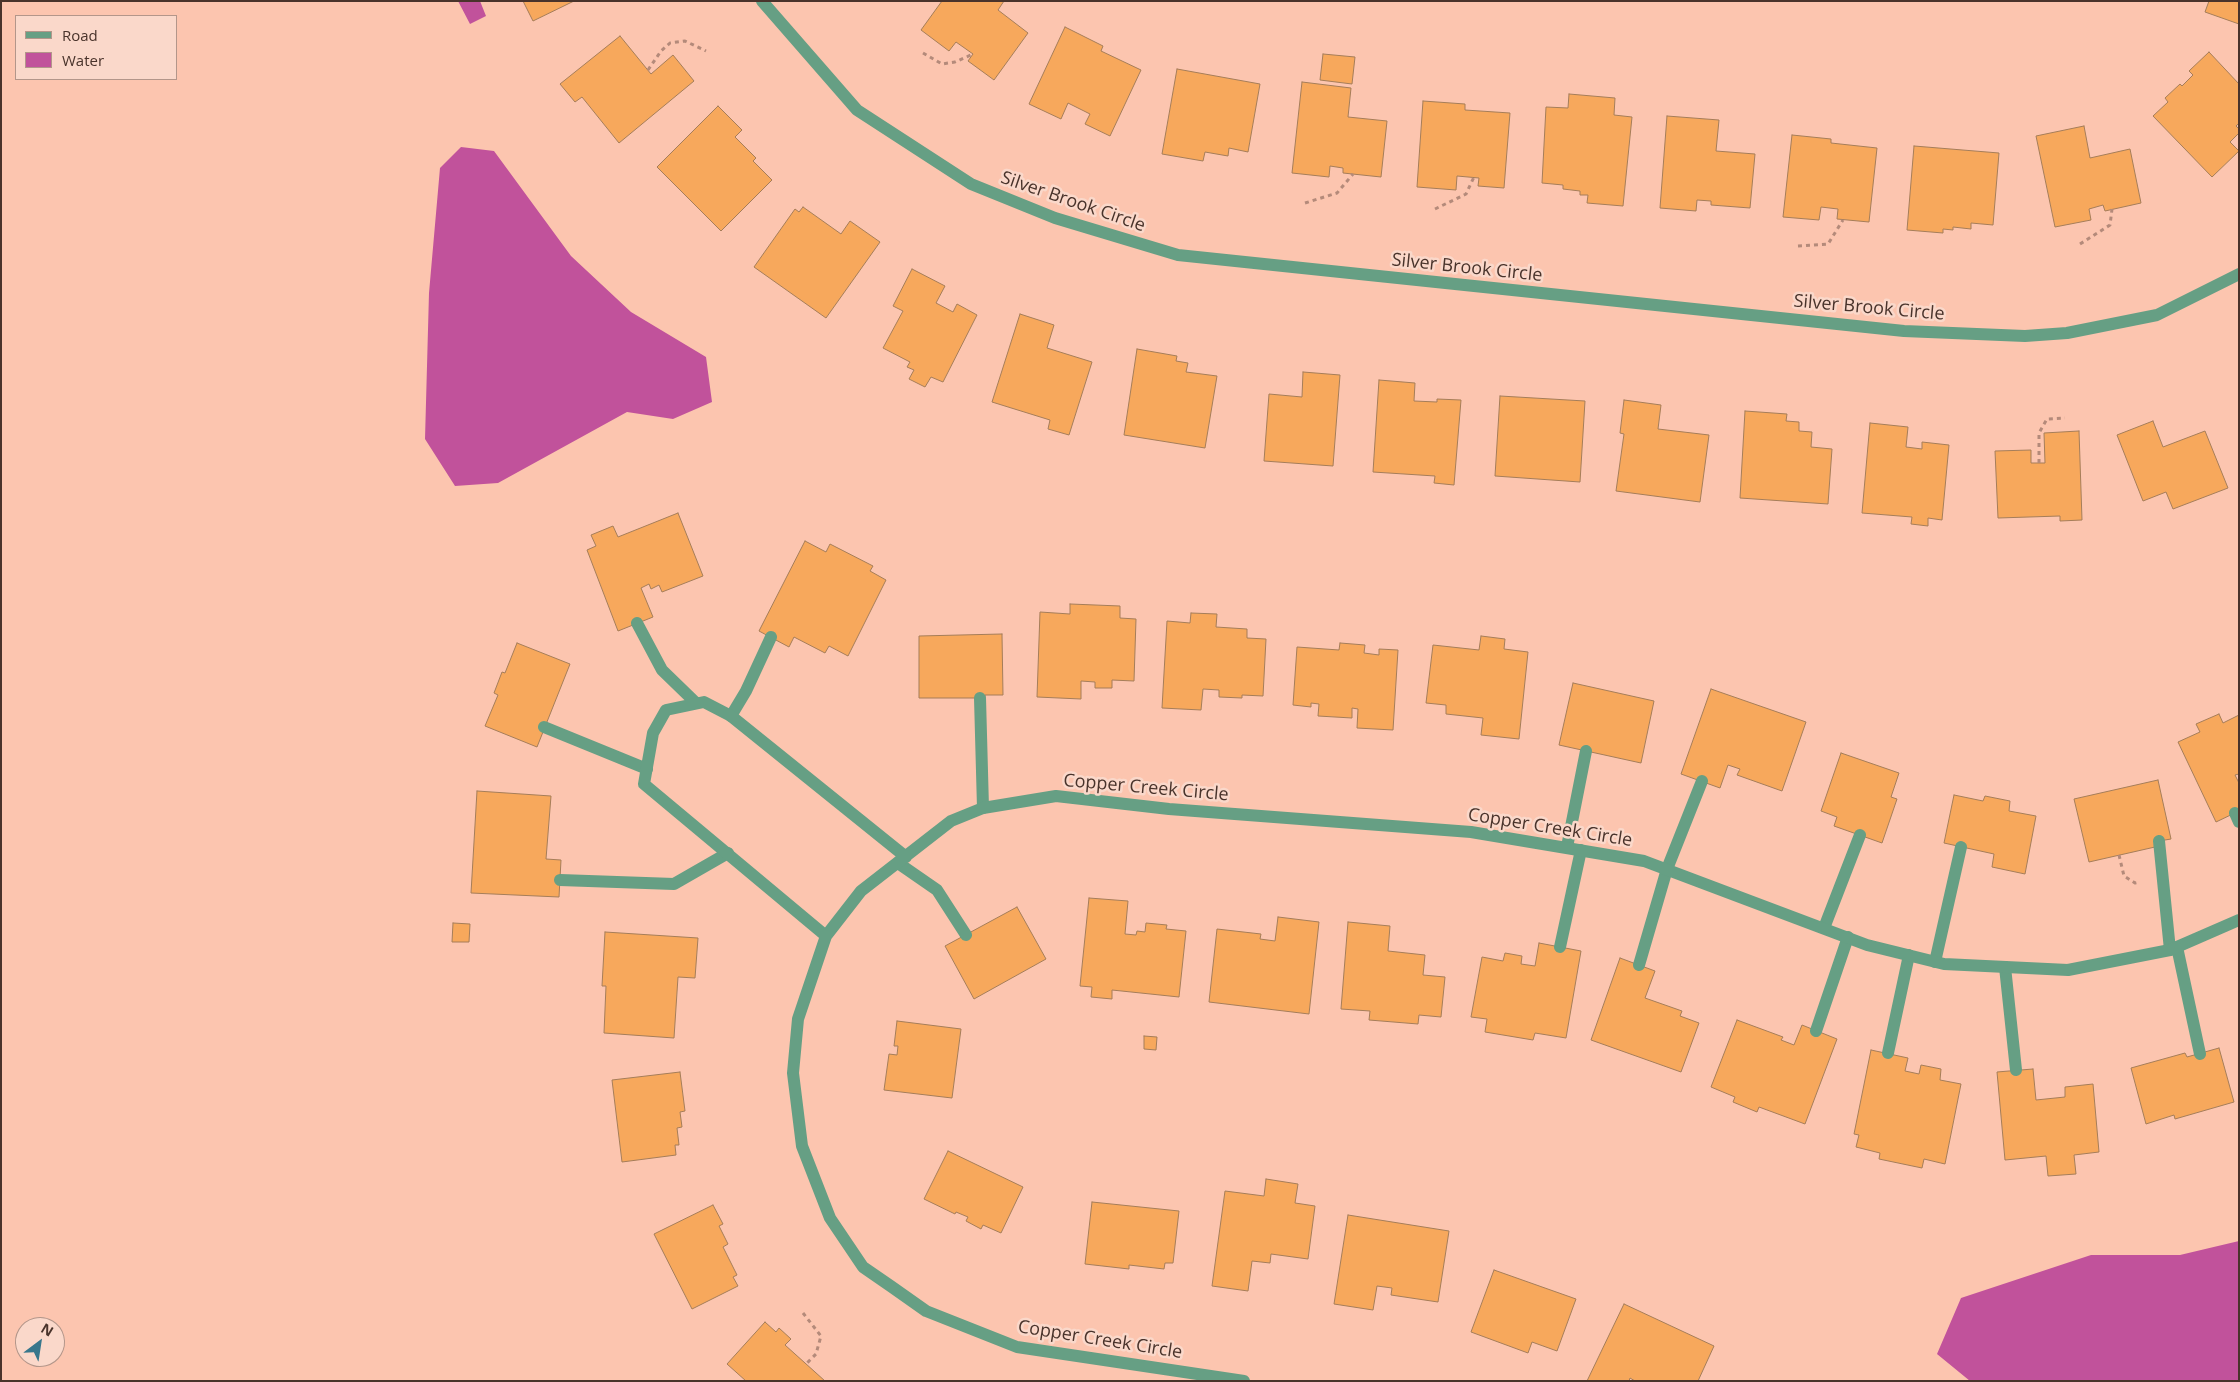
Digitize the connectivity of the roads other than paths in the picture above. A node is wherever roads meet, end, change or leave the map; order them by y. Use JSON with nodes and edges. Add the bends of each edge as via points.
{"nodes":[{"id":1,"x":762,"y":1,"type":"edge"},
{"id":2,"x":2239,"y":274,"type":"edge"},
{"id":3,"x":637,"y":623,"type":"dead end"},
{"id":4,"x":771,"y":637,"type":"dead end"},
{"id":5,"x":980,"y":698,"type":"dead end"},
{"id":6,"x":696,"y":703,"type":"junction"},
{"id":7,"x":731,"y":716,"type":"junction"},
{"id":8,"x":544,"y":727,"type":"dead end"},
{"id":9,"x":1586,"y":751,"type":"dead end"},
{"id":10,"x":647,"y":769,"type":"junction"},
{"id":11,"x":1702,"y":781,"type":"dead end"},
{"id":12,"x":983,"y":808,"type":"junction"},
{"id":13,"x":1860,"y":835,"type":"dead end"},
{"id":14,"x":2159,"y":841,"type":"dead end"},
{"id":15,"x":1961,"y":847,"type":"dead end"},
{"id":16,"x":1566,"y":848,"type":"junction"},
{"id":17,"x":1581,"y":850,"type":"junction"},
{"id":18,"x":728,"y":853,"type":"junction"},
{"id":19,"x":902,"y":860,"type":"junction"},
{"id":20,"x":1667,"y":869,"type":"junction"},
{"id":21,"x":560,"y":880,"type":"dead end"},
{"id":22,"x":2238,"y":921,"type":"edge"},
{"id":23,"x":1824,"y":928,"type":"junction"},
{"id":24,"x":966,"y":935,"type":"dead end"},
{"id":25,"x":826,"y":936,"type":"junction"},
{"id":26,"x":1848,"y":937,"type":"junction"},
{"id":27,"x":1560,"y":947,"type":"dead end"},
{"id":28,"x":2174,"y":948,"type":"junction"},
{"id":29,"x":1909,"y":955,"type":"junction"},
{"id":30,"x":1935,"y":962,"type":"junction"},
{"id":31,"x":1639,"y":965,"type":"dead end"},
{"id":32,"x":2004,"y":967,"type":"junction"},
{"id":33,"x":1816,"y":1031,"type":"dead end"},
{"id":34,"x":1888,"y":1053,"type":"dead end"},
{"id":35,"x":2200,"y":1054,"type":"dead end"},
{"id":36,"x":2016,"y":1070,"type":"dead end"},
{"id":37,"x":1244,"y":1381,"type":"edge"}],
"edges":[{"from":1,"to":2,"type":"street","name":"Silver Brook Circle","via":[[857,110],[970,184],[1055,218],[1178,255],[1904,331],[2025,336],[2067,333],[2157,315]]},
{"from":3,"to":6,"type":"street","via":[[662,670]]},
{"from":4,"to":7,"type":"street"},
{"from":5,"to":12,"type":"street"},
{"from":6,"to":7,"type":"street","via":[[704,702]]},
{"from":6,"to":10,"type":"street","via":[[666,710],[653,733]]},
{"from":7,"to":19,"type":"street"},
{"from":8,"to":10,"type":"street"},
{"from":9,"to":16,"type":"street"},
{"from":10,"to":18,"type":"street","via":[[644,784]]},
{"from":11,"to":20,"type":"street"},
{"from":12,"to":16,"type":"street","name":"Copper Creek Circle","via":[[1056,796],[1169,809],[1471,832]]},
{"from":12,"to":19,"type":"street","name":"Copper Creek Circle","via":[[952,821]]},
{"from":13,"to":23,"type":"street"},
{"from":14,"to":28,"type":"street"},
{"from":15,"to":30,"type":"street"},
{"from":16,"to":17,"type":"street","name":"Copper Creek Circle"},
{"from":17,"to":20,"type":"street","name":"Copper Creek Circle","via":[[1644,860]]},
{"from":17,"to":27,"type":"street"},
{"from":18,"to":21,"type":"street","via":[[674,884]]},
{"from":18,"to":25,"type":"street"},
{"from":19,"to":24,"type":"street","via":[[937,890]]},
{"from":19,"to":25,"type":"street","name":"Copper Creek Circle","via":[[861,891]]},
{"from":20,"to":23,"type":"street","name":"Copper Creek Circle"},
{"from":20,"to":31,"type":"street"},
{"from":22,"to":28,"type":"street","name":"Copper Creek Circle"},
{"from":23,"to":26,"type":"street","name":"Copper Creek Circle"},
{"from":25,"to":37,"type":"street","name":"Copper Creek Circle","via":[[798,1020],[793,1073],[802,1146],[830,1218],[863,1267],[926,1311],[1017,1347]]},
{"from":26,"to":29,"type":"street","name":"Copper Creek Circle"},
{"from":26,"to":33,"type":"street"},
{"from":28,"to":32,"type":"street","name":"Copper Creek Circle","via":[[2068,970]]},
{"from":28,"to":35,"type":"street"},
{"from":29,"to":30,"type":"street","name":"Copper Creek Circle"},
{"from":29,"to":34,"type":"street"},
{"from":30,"to":32,"type":"street","name":"Copper Creek Circle"},
{"from":32,"to":36,"type":"street"}]}
